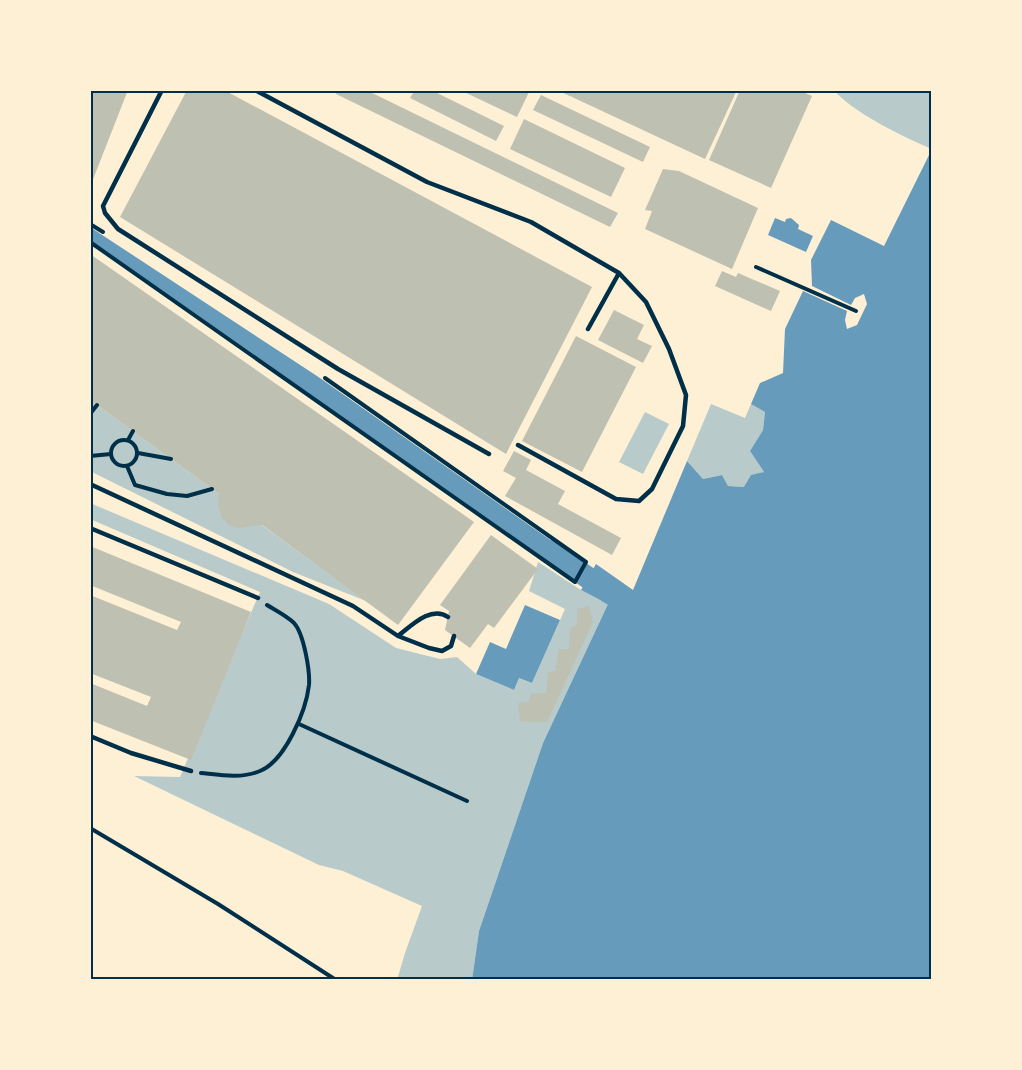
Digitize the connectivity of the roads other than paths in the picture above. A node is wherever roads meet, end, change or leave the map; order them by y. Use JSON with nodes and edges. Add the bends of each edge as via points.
{"nodes":[{"id":1,"x":162,"y":90,"type":"edge"},
{"id":2,"x":255,"y":90,"type":"edge"},
{"id":3,"x":619,"y":273,"type":"junction"},
{"id":4,"x":588,"y":329,"type":"dead end"},
{"id":5,"x":518,"y":445,"type":"dead end"},
{"id":6,"x":489,"y":454,"type":"dead end"},
{"id":7,"x":90,"y":484,"type":"edge"},
{"id":8,"x":90,"y":528,"type":"edge"},
{"id":9,"x":258,"y":598,"type":"road end"},
{"id":10,"x":448,"y":616,"type":"dead end"},
{"id":11,"x":398,"y":636,"type":"junction"},
{"id":12,"x":454,"y":636,"type":"dead end"},
{"id":13,"x":90,"y":736,"type":"edge"},
{"id":14,"x":191,"y":771,"type":"road end"}],
"edges":[{"from":1,"to":6,"type":"lane","via":[[103,206],[118,230],[338,369]]},
{"from":2,"to":3,"type":"lane","via":[[427,182],[531,222]]},
{"from":3,"to":4,"type":"lane"},
{"from":3,"to":5,"type":"lane","via":[[646,302],[686,395],[683,426],[652,489],[639,501],[616,499]]},
{"from":7,"to":11,"type":"lane","via":[[352,606]]},
{"from":8,"to":9,"type":"lane"},
{"from":10,"to":11,"type":"lane","via":[[431,613]]},
{"from":11,"to":12,"type":"lane","via":[[442,651],[451,646]]},
{"from":13,"to":14,"type":"lane"}]}
